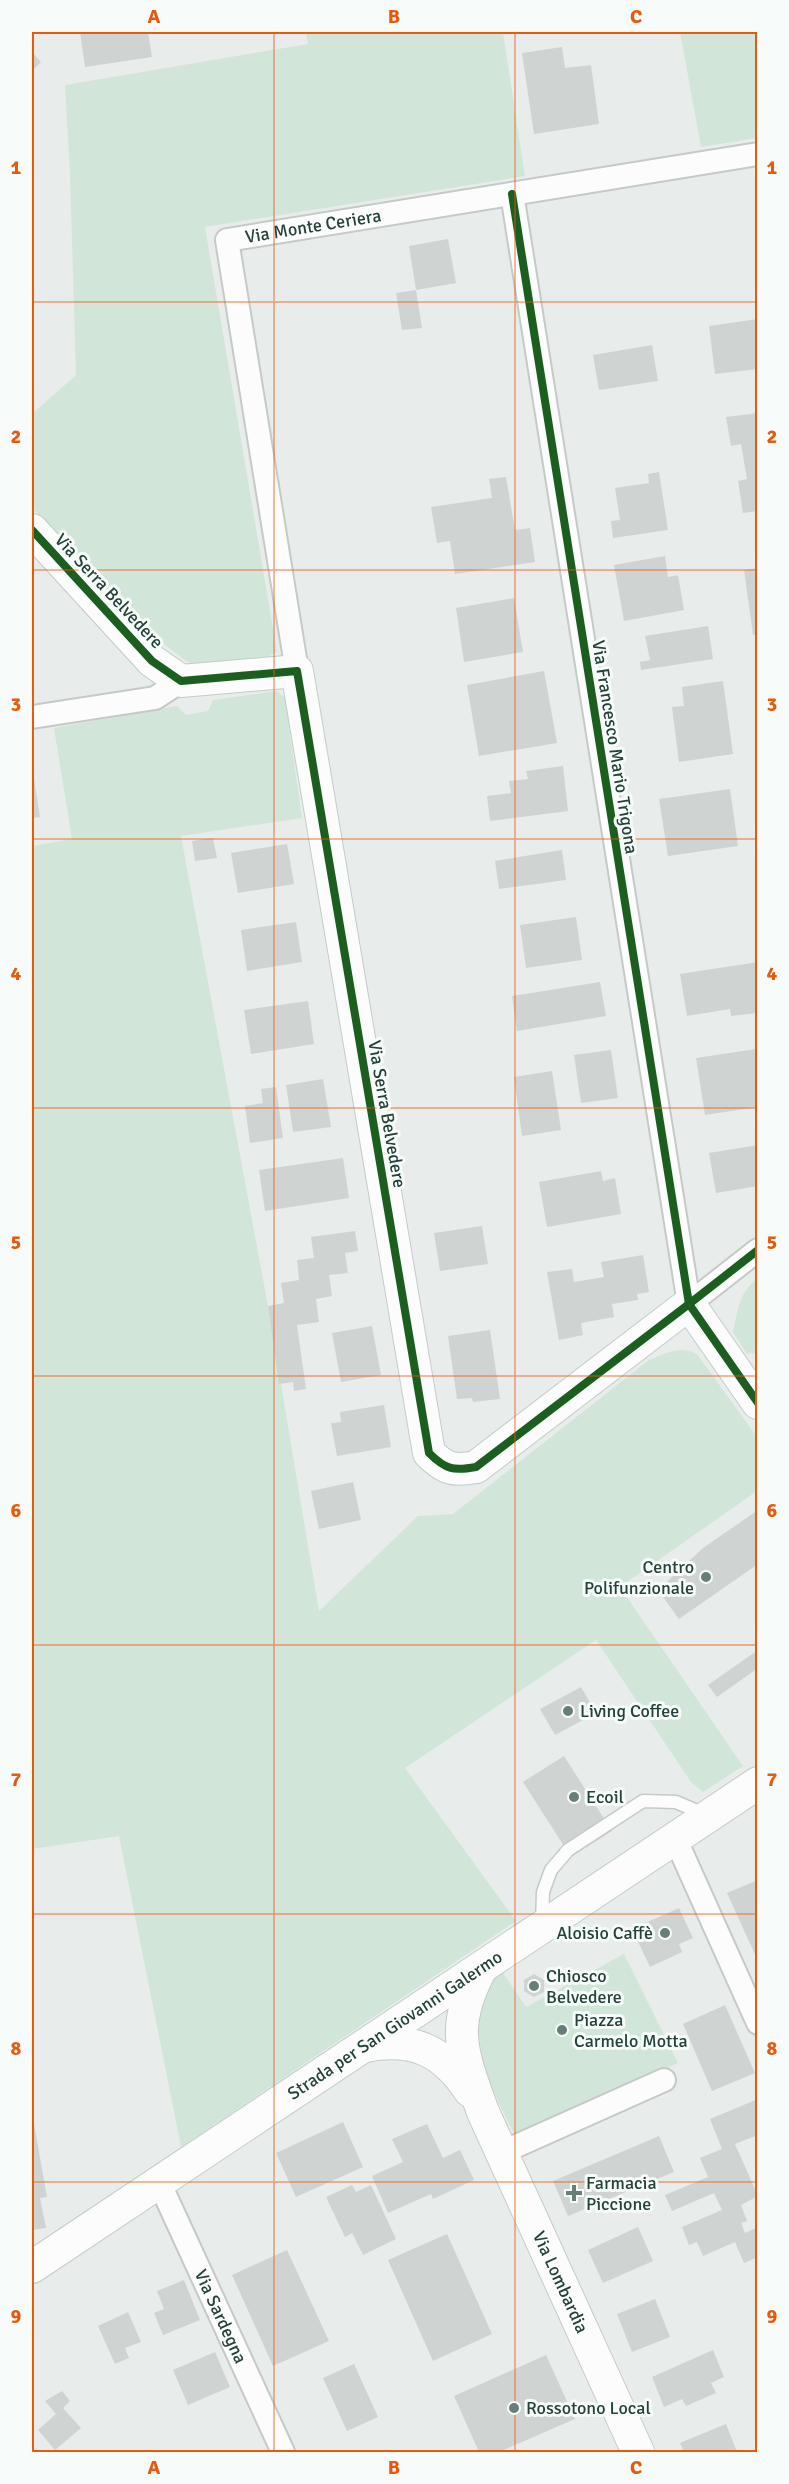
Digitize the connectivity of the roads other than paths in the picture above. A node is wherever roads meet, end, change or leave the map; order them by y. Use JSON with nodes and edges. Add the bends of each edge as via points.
{"nodes":[{"id":1,"x":758,"y":154,"type":"edge"},
{"id":2,"x":512,"y":194,"type":"junction"},
{"id":3,"x":32,"y":530,"type":"edge"},
{"id":4,"x":297,"y":671,"type":"junction"},
{"id":5,"x":181,"y":681,"type":"junction"},
{"id":6,"x":32,"y":717,"type":"edge"},
{"id":7,"x":758,"y":1250,"type":"edge"},
{"id":8,"x":689,"y":1304,"type":"junction"},
{"id":9,"x":758,"y":1403,"type":"edge"},
{"id":10,"x":758,"y":1783,"type":"edge"},
{"id":11,"x":708,"y":1816,"type":"junction"},
{"id":12,"x":675,"y":1838,"type":"junction"},
{"id":13,"x":542,"y":1927,"type":"junction"},
{"id":14,"x":482,"y":1967,"type":"junction"},
{"id":15,"x":428,"y":2003,"type":"junction"},
{"id":16,"x":758,"y":2023,"type":"edge"},
{"id":17,"x":364,"y":2046,"type":"junction"},
{"id":18,"x":455,"y":2052,"type":"junction"},
{"id":19,"x":664,"y":2080,"type":"dead end"},
{"id":20,"x":503,"y":2152,"type":"junction"},
{"id":21,"x":159,"y":2182,"type":"junction"},
{"id":22,"x":32,"y":2267,"type":"edge"},
{"id":23,"x":283,"y":2452,"type":"edge"},
{"id":24,"x":638,"y":2452,"type":"edge"}],
"edges":[{"from":1,"to":2,"type":"street","name":"Via Monte Ceriera"},
{"from":2,"to":4,"type":"street","name":"Via Monte Ceriera","via":[[227,240]]},
{"from":2,"to":8,"type":"street","name":"Via Francesco Mario Trigona"},
{"from":3,"to":5,"type":"street","name":"Via Serra Belvedere","via":[[152,661]]},
{"from":4,"to":5,"type":"street"},
{"from":4,"to":8,"type":"street","name":"Via Serra Belvedere","via":[[429,1453],[441,1465],[458,1470],[476,1467]]},
{"from":5,"to":6,"type":"street","via":[[155,698]]},
{"from":7,"to":8,"type":"street"},
{"from":8,"to":9,"type":"street"},
{"from":10,"to":11,"type":"street","name":"Strada per San Giovanni Galermo"},
{"from":11,"to":12,"type":"street","name":"Strada per San Giovanni Galermo"},
{"from":11,"to":13,"type":"lane","via":[[676,1802],[643,1802],[568,1850],[551,1870],[543,1892]]},
{"from":12,"to":13,"type":"street","name":"Strada per San Giovanni Galermo"},
{"from":12,"to":16,"type":"street"},
{"from":13,"to":14,"type":"street","name":"Strada per San Giovanni Galermo"},
{"from":14,"to":15,"type":"street","name":"Strada per San Giovanni Galermo"},
{"from":14,"to":18,"type":"street","via":[[468,1991]]},
{"from":15,"to":17,"type":"street","name":"Strada per San Giovanni Galermo"},
{"from":15,"to":18,"type":"street","via":[[434,2034]]},
{"from":17,"to":18,"type":"street","via":[[387,2042]]},
{"from":17,"to":21,"type":"street","name":"Strada per San Giovanni Galermo"},
{"from":18,"to":20,"type":"street","name":"Via Lombardia","via":[[462,2079]]},
{"from":19,"to":20,"type":"street"},
{"from":20,"to":24,"type":"street","name":"Via Lombardia"},
{"from":21,"to":22,"type":"street","name":"Strada per San Giovanni Galermo"},
{"from":21,"to":23,"type":"street","name":"Via Sardegna"}]}
